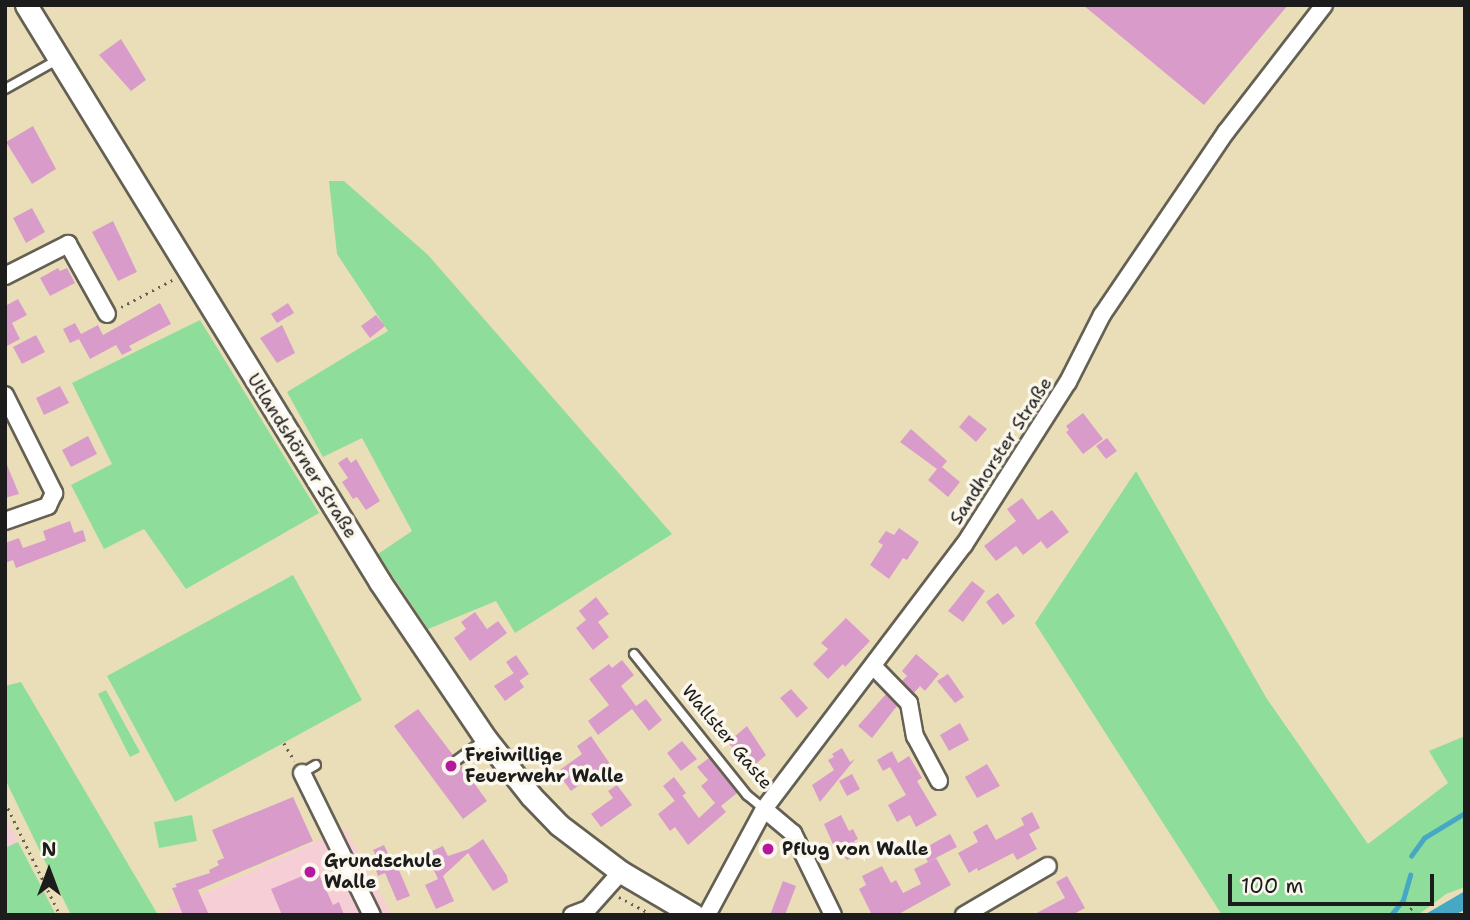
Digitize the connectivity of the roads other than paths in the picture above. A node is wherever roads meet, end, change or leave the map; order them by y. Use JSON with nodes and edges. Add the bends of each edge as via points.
{"nodes":[{"id":1,"x":26,"y":5,"type":"edge"},
{"id":2,"x":1324,"y":5,"type":"edge"},
{"id":3,"x":57,"y":60,"type":"junction"},
{"id":4,"x":5,"y":89,"type":"edge"},
{"id":5,"x":5,"y":276,"type":"edge"},
{"id":6,"x":107,"y":314,"type":"road end"},
{"id":7,"x":5,"y":395,"type":"edge"},
{"id":8,"x":5,"y":522,"type":"edge"},
{"id":9,"x":634,"y":654,"type":"dead end"},
{"id":10,"x":874,"y":667,"type":"junction"},
{"id":11,"x":486,"y":739,"type":"junction"},
{"id":12,"x":457,"y":760,"type":"dead end"},
{"id":13,"x":309,"y":769,"type":"road end"},
{"id":14,"x":939,"y":781,"type":"dead end"},
{"id":15,"x":764,"y":809,"type":"junction"},
{"id":16,"x":1048,"y":866,"type":"dead end"},
{"id":17,"x":621,"y":872,"type":"junction"},
{"id":18,"x":372,"y":915,"type":"edge"},
{"id":19,"x":572,"y":915,"type":"edge"},
{"id":20,"x":694,"y":915,"type":"edge"},
{"id":21,"x":707,"y":915,"type":"edge"},
{"id":22,"x":833,"y":915,"type":"edge"},
{"id":23,"x":964,"y":915,"type":"edge"}],
"edges":[{"from":1,"to":3,"type":"street","name":"Utlandshörner Straße"},
{"from":2,"to":10,"type":"street","name":"Sandhorster Straße","via":[[1211,155],[1102,315],[1068,382],[964,545]]},
{"from":3,"to":4,"type":"lane"},
{"from":3,"to":11,"type":"street","name":"Utlandshörner Straße","via":[[380,582]]},
{"from":5,"to":6,"type":"street","via":[[68,244]]},
{"from":7,"to":8,"type":"street","via":[[54,493],[48,506]]},
{"from":9,"to":15,"type":"lane","name":"Wallster Gaste","via":[[747,795]]},
{"from":10,"to":14,"type":"street","via":[[909,703],[915,736]]},
{"from":10,"to":15,"type":"street","name":"Sandhorster Straße"},
{"from":11,"to":12,"type":"lane"},
{"from":11,"to":17,"type":"street","name":"Utlandshörner Straße","via":[[559,825]]},
{"from":13,"to":18,"type":"street"},
{"from":15,"to":21,"type":"street","name":"Sandhorster Straße"},
{"from":15,"to":22,"type":"street","name":"Wallster Gaste","via":[[793,833]]},
{"from":16,"to":23,"type":"street"},
{"from":17,"to":19,"type":"street","via":[[589,909]]},
{"from":17,"to":20,"type":"street","name":"Utlandshörner Straße"}]}
